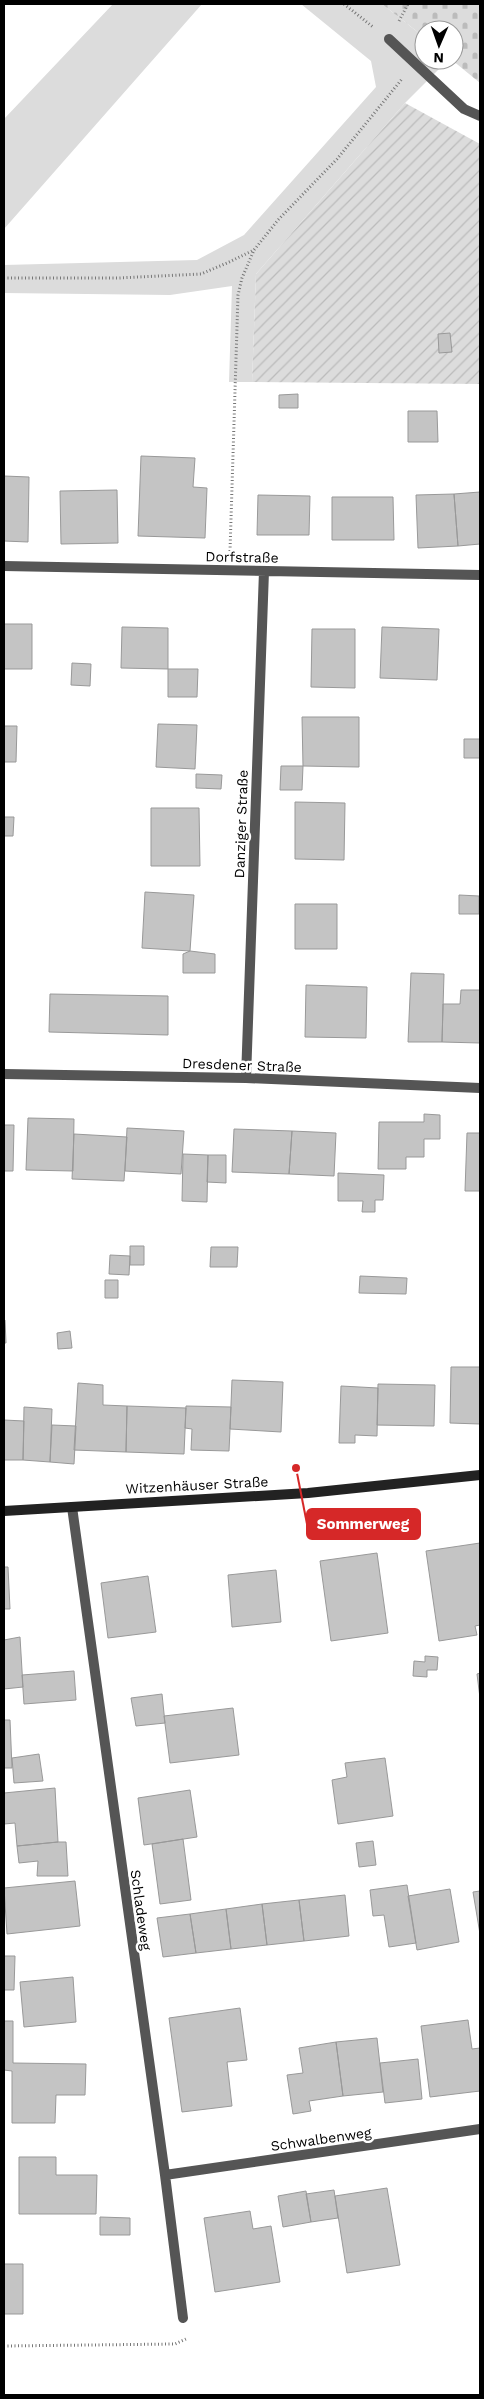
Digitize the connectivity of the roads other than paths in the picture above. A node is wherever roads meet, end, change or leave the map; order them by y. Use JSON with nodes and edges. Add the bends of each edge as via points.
{"nodes":[{"id":1,"x":389,"y":39,"type":"road end"},
{"id":2,"x":480,"y":116,"type":"edge"},
{"id":3,"x":4,"y":566,"type":"edge"},
{"id":4,"x":264,"y":571,"type":"junction"},
{"id":5,"x":480,"y":575,"type":"edge"},
{"id":6,"x":4,"y":1074,"type":"edge"},
{"id":7,"x":246,"y":1078,"type":"junction"},
{"id":8,"x":480,"y":1088,"type":"edge"},
{"id":9,"x":480,"y":1476,"type":"edge"},
{"id":10,"x":72,"y":1507,"type":"junction"},
{"id":11,"x":4,"y":1511,"type":"edge"},
{"id":12,"x":480,"y":2130,"type":"edge"},
{"id":13,"x":165,"y":2175,"type":"junction"},
{"id":14,"x":183,"y":2318,"type":"road end"}],
"edges":[{"from":1,"to":2,"type":"street","via":[[464,108]]},
{"from":3,"to":4,"type":"street","name":"Dorfstraße"},
{"from":4,"to":5,"type":"street","name":"Dorfstraße"},
{"from":4,"to":7,"type":"street","name":"Danziger Straße"},
{"from":6,"to":7,"type":"street","name":"Dresdener Straße"},
{"from":7,"to":8,"type":"street","name":"Dresdener Straße"},
{"from":9,"to":10,"type":"main road","name":"Witzenhäuser Straße","via":[[308,1493]]},
{"from":10,"to":11,"type":"main road","name":"Witzenhäuser Straße"},
{"from":10,"to":13,"type":"street","name":"Schladeweg"},
{"from":12,"to":13,"type":"street","name":"Schwalbenweg"},
{"from":13,"to":14,"type":"street","name":"Schladeweg"}]}
